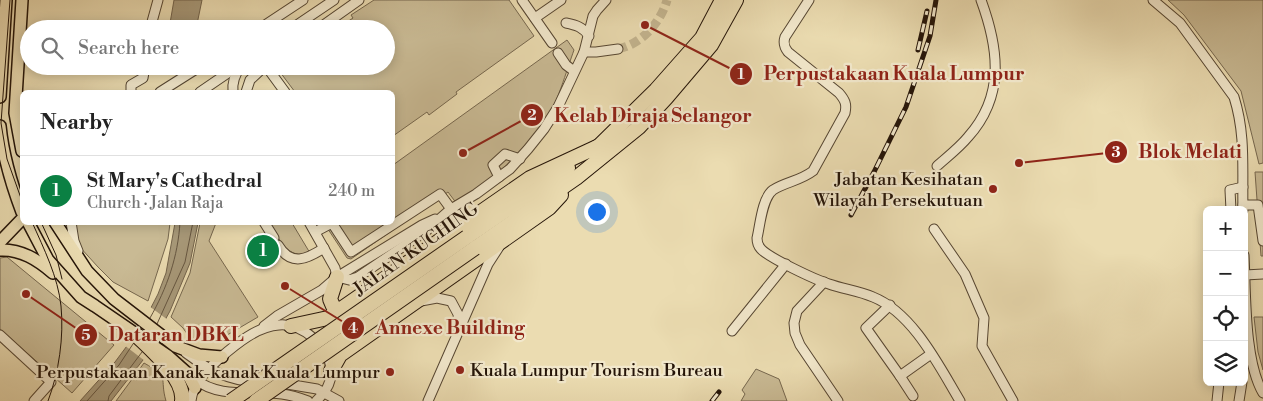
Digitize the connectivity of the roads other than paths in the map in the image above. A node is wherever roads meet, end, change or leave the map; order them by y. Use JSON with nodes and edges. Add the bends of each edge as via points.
{"nodes":[{"id":1,"x":6,"y":0,"type":"edge"},
{"id":2,"x":22,"y":0,"type":"edge"},
{"id":3,"x":158,"y":0,"type":"edge"},
{"id":4,"x":303,"y":0,"type":"edge"},
{"id":5,"x":334,"y":0,"type":"edge"},
{"id":6,"x":359,"y":0,"type":"edge"},
{"id":7,"x":522,"y":0,"type":"edge"},
{"id":8,"x":561,"y":0,"type":"edge"},
{"id":9,"x":606,"y":0,"type":"edge"},
{"id":10,"x":722,"y":0,"type":"edge"},
{"id":11,"x":736,"y":0,"type":"edge"},
{"id":12,"x":981,"y":0,"type":"edge"},
{"id":13,"x":1153,"y":0,"type":"edge"},
{"id":14,"x":549,"y":3,"type":"edge"},
{"id":15,"x":806,"y":3,"type":"edge"},
{"id":16,"x":535,"y":18,"type":"junction"},
{"id":17,"x":21,"y":20,"type":"edge"},
{"id":18,"x":152,"y":20,"type":"edge"},
{"id":19,"x":272,"y":20,"type":"edge"},
{"id":20,"x":304,"y":20,"type":"edge"},
{"id":21,"x":331,"y":20,"type":"edge"},
{"id":22,"x":566,"y":23,"type":"dead end"},
{"id":23,"x":20,"y":32,"type":"edge"},
{"id":24,"x":589,"y":36,"type":"junction"},
{"id":25,"x":552,"y":43,"type":"dead end"},
{"id":26,"x":618,"y":49,"type":"tunnel mouth"},
{"id":27,"x":584,"y":52,"type":"junction"},
{"id":28,"x":558,"y":53,"type":"dead end"},
{"id":29,"x":574,"y":71,"type":"junction"},
{"id":30,"x":144,"y":75,"type":"edge"},
{"id":31,"x":187,"y":75,"type":"edge"},
{"id":32,"x":224,"y":75,"type":"edge"},
{"id":33,"x":236,"y":75,"type":"edge"},
{"id":34,"x":256,"y":75,"type":"edge"},
{"id":35,"x":273,"y":75,"type":"edge"},
{"id":36,"x":0,"y":76,"type":"edge"},
{"id":37,"x":131,"y":90,"type":"edge"},
{"id":38,"x":163,"y":90,"type":"edge"},
{"id":39,"x":203,"y":90,"type":"edge"},
{"id":40,"x":233,"y":90,"type":"edge"},
{"id":41,"x":247,"y":90,"type":"edge"},
{"id":42,"x":284,"y":90,"type":"edge"},
{"id":43,"x":0,"y":98,"type":"edge"},
{"id":44,"x":0,"y":133,"type":"edge"},
{"id":45,"x":20,"y":133,"type":"edge"},
{"id":46,"x":599,"y":146,"type":"junction"},
{"id":47,"x":520,"y":158,"type":"junction"},
{"id":48,"x":937,"y":166,"type":"dead end"},
{"id":49,"x":498,"y":177,"type":"junction"},
{"id":50,"x":576,"y":178,"type":"junction"},
{"id":51,"x":1243,"y":188,"type":"junction"},
{"id":52,"x":20,"y":206,"type":"edge"},
{"id":53,"x":1231,"y":206,"type":"edge"},
{"id":54,"x":1243,"y":206,"type":"edge"},
{"id":55,"x":1248,"y":207,"type":"edge"},
{"id":56,"x":448,"y":212,"type":"junction"},
{"id":57,"x":20,"y":221,"type":"edge"},
{"id":58,"x":395,"y":223,"type":"edge"},
{"id":59,"x":30,"y":225,"type":"edge"},
{"id":60,"x":57,"y":225,"type":"edge"},
{"id":61,"x":71,"y":225,"type":"edge"},
{"id":62,"x":266,"y":225,"type":"edge"},
{"id":63,"x":311,"y":225,"type":"edge"},
{"id":64,"x":328,"y":225,"type":"edge"},
{"id":65,"x":338,"y":225,"type":"edge"},
{"id":66,"x":392,"y":225,"type":"joint"},
{"id":67,"x":934,"y":228,"type":"dead end"},
{"id":68,"x":315,"y":232,"type":"junction"},
{"id":69,"x":402,"y":237,"type":"junction"},
{"id":70,"x":0,"y":242,"type":"edge"},
{"id":71,"x":471,"y":242,"type":"junction"},
{"id":72,"x":502,"y":242,"type":"junction"},
{"id":73,"x":1263,"y":242,"type":"edge"},
{"id":74,"x":324,"y":248,"type":"junction"},
{"id":75,"x":0,"y":250,"type":"edge"},
{"id":76,"x":786,"y":264,"type":"junction"},
{"id":77,"x":87,"y":271,"type":"junction"},
{"id":78,"x":1263,"y":274,"type":"edge"},
{"id":79,"x":1248,"y":276,"type":"edge"},
{"id":80,"x":337,"y":277,"type":"junction"},
{"id":81,"x":824,"y":282,"type":"junction"},
{"id":82,"x":81,"y":297,"type":"junction"},
{"id":83,"x":417,"y":302,"type":"junction"},
{"id":84,"x":890,"y":305,"type":"junction"},
{"id":85,"x":339,"y":310,"type":"junction"},
{"id":86,"x":291,"y":326,"type":"junction"},
{"id":87,"x":1248,"y":327,"type":"edge"},
{"id":88,"x":260,"y":329,"type":"junction"},
{"id":89,"x":459,"y":329,"type":"junction"},
{"id":90,"x":732,"y":331,"type":"dead end"},
{"id":91,"x":135,"y":334,"type":"joint"},
{"id":92,"x":0,"y":335,"type":"edge"},
{"id":93,"x":176,"y":346,"type":"junction"},
{"id":94,"x":931,"y":354,"type":"junction"},
{"id":95,"x":222,"y":357,"type":"junction"},
{"id":96,"x":165,"y":360,"type":"junction"},
{"id":97,"x":211,"y":371,"type":"junction"},
{"id":98,"x":900,"y":376,"type":"junction"},
{"id":99,"x":330,"y":377,"type":"junction"},
{"id":100,"x":199,"y":385,"type":"junction"},
{"id":101,"x":1219,"y":386,"type":"edge"},
{"id":102,"x":1241,"y":386,"type":"edge"},
{"id":103,"x":321,"y":390,"type":"junction"},
{"id":104,"x":1263,"y":393,"type":"edge"},
{"id":105,"x":913,"y":396,"type":"dead end"},
{"id":106,"x":955,"y":399,"type":"edge"},
{"id":107,"x":34,"y":401,"type":"edge"},
{"id":108,"x":182,"y":401,"type":"edge"},
{"id":109,"x":191,"y":401,"type":"edge"},
{"id":110,"x":231,"y":401,"type":"edge"},
{"id":111,"x":256,"y":401,"type":"edge"},
{"id":112,"x":310,"y":401,"type":"edge"},
{"id":113,"x":341,"y":401,"type":"edge"},
{"id":114,"x":428,"y":401,"type":"edge"},
{"id":115,"x":838,"y":401,"type":"edge"},
{"id":116,"x":1013,"y":401,"type":"edge"},
{"id":117,"x":1217,"y":401,"type":"edge"},
{"id":118,"x":1238,"y":401,"type":"edge"}],
"edges":[{"from":1,"to":36,"type":"main road"},
{"from":2,"to":17,"type":"main road"},
{"from":3,"to":18,"type":"street"},
{"from":4,"to":19,"type":"street"},
{"from":5,"to":20,"type":"street"},
{"from":6,"to":21,"type":"street"},
{"from":7,"to":16,"type":"street"},
{"from":8,"to":14,"type":"street"},
{"from":9,"to":24,"type":"street","via":[[593,16]]},
{"from":10,"to":46,"type":"highway","via":[[702,38],[656,90]]},
{"from":11,"to":50,"type":"highway","via":[[711,45],[666,98],[639,127]]},
{"from":12,"to":48,"type":"street","via":[[995,51],[992,99],[968,138]]},
{"from":13,"to":51,"type":"street","via":[[1180,23],[1234,97],[1244,146]]},
{"from":14,"to":16,"type":"street"},
{"from":15,"to":76,"type":"street","via":[[785,37],[785,48],[839,93],[846,106],[813,171],[773,190],[766,197],[758,244]]},
{"from":16,"to":25,"type":"street"},
{"from":22,"to":24,"type":"street","via":[[577,25]]},
{"from":23,"to":45,"type":"main road","via":[[15,113]]},
{"from":24,"to":27,"type":"street"},
{"from":26,"to":27,"type":"street"},
{"from":27,"to":29,"type":"street"},
{"from":28,"to":29,"type":"street"},
{"from":29,"to":47,"type":"street","via":[[551,118]]},
{"from":30,"to":37,"type":"street","via":[[131,85]]},
{"from":31,"to":38,"type":"street"},
{"from":32,"to":39,"type":"street"},
{"from":33,"to":40,"type":"street"},
{"from":34,"to":41,"type":"street"},
{"from":35,"to":42,"type":"street"},
{"from":36,"to":43,"type":"main road"},
{"from":44,"to":45,"type":"main road"},
{"from":44,"to":52,"type":"main road"},
{"from":46,"to":71,"type":"highway","name":"JALAN KUCHING"},
{"from":46,"to":85,"type":"highway","via":[[530,178]]},
{"from":47,"to":49,"type":"street"},
{"from":47,"to":49,"type":"street","via":[[505,154],[495,162],[493,165]]},
{"from":49,"to":56,"type":"street"},
{"from":50,"to":71,"type":"highway","name":"JALAN KUCHING"},
{"from":50,"to":72,"type":"highway","via":[[549,208]]},
{"from":51,"to":53,"type":"street","via":[[1230,190]]},
{"from":51,"to":54,"type":"street"},
{"from":55,"to":73,"type":"street","via":[[1258,205]]},
{"from":56,"to":58,"type":"street","via":[[440,194]]},
{"from":56,"to":69,"type":"street"},
{"from":56,"to":80,"type":"street","via":[[426,231],[358,277],[349,280]]},
{"from":57,"to":70,"type":"main road"},
{"from":59,"to":82,"type":"main road","via":[[48,260]]},
{"from":60,"to":77,"type":"main road"},
{"from":61,"to":77,"type":"street","via":[[74,241]]},
{"from":62,"to":74,"type":"street","via":[[284,254],[298,260]]},
{"from":63,"to":68,"type":"street"},
{"from":64,"to":68,"type":"street"},
{"from":65,"to":66,"type":"street","via":[[351,252]]},
{"from":66,"to":69,"type":"street"},
{"from":67,"to":116,"type":"street","via":[[965,274],[984,318],[982,346]]},
{"from":68,"to":74,"type":"street"},
{"from":69,"to":80,"type":"street"},
{"from":71,"to":110,"type":"highway","name":"JALAN KUCHING","bridge":true},
{"from":71,"to":111,"type":"highway","name":"JALAN KUCHING","bridge":true},
{"from":72,"to":83,"type":"highway"},
{"from":72,"to":89,"type":"street","via":[[488,264]]},
{"from":74,"to":80,"type":"street"},
{"from":75,"to":82,"type":"main road","via":[[31,257]]},
{"from":76,"to":81,"type":"street"},
{"from":76,"to":90,"type":"street"},
{"from":77,"to":93,"type":"main road","via":[[114,299]]},
{"from":78,"to":79,"type":"street"},
{"from":80,"to":85,"type":"highway","via":[[330,299]]},
{"from":80,"to":88,"type":"street"},
{"from":81,"to":84,"type":"street"},
{"from":81,"to":115,"type":"street","via":[[797,311],[795,333]]},
{"from":82,"to":91,"type":"main road"},
{"from":83,"to":89,"type":"street","via":[[437,298],[451,301],[458,314]]},
{"from":83,"to":99,"type":"highway","via":[[340,355]]},
{"from":84,"to":94,"type":"street"},
{"from":84,"to":98,"type":"street","via":[[866,328]]},
{"from":85,"to":86,"type":"highway","via":[[325,319]]},
{"from":86,"to":88,"type":"street","via":[[278,324]]},
{"from":86,"to":99,"type":"street","via":[[306,332],[318,344],[327,356]]},
{"from":87,"to":104,"type":"street","via":[[1255,374]]},
{"from":88,"to":95,"type":"street"},
{"from":89,"to":114,"type":"street"},
{"from":91,"to":96,"type":"highway"},
{"from":92,"to":107,"type":"street","via":[[52,382]]},
{"from":93,"to":95,"type":"main road","via":[[199,356]]},
{"from":93,"to":97,"type":"street"},
{"from":94,"to":98,"type":"street"},
{"from":94,"to":106,"type":"street"},
{"from":95,"to":97,"type":"street"},
{"from":96,"to":100,"type":"main road","via":[[187,373]]},
{"from":96,"to":108,"type":"highway","via":[[179,384]]},
{"from":97,"to":100,"type":"street"},
{"from":97,"to":103,"type":"street","bridge":true,"via":[[250,382],[290,383]]},
{"from":98,"to":105,"type":"street"},
{"from":99,"to":103,"type":"street"},
{"from":99,"to":113,"type":"street"},
{"from":100,"to":109,"type":"street"},
{"from":100,"to":112,"type":"street","bridge":true,"via":[[236,393],[282,394]]},
{"from":101,"to":117,"type":"street"},
{"from":102,"to":118,"type":"street"},
{"from":103,"to":112,"type":"street"},
{"from":103,"to":113,"type":"street"}]}
